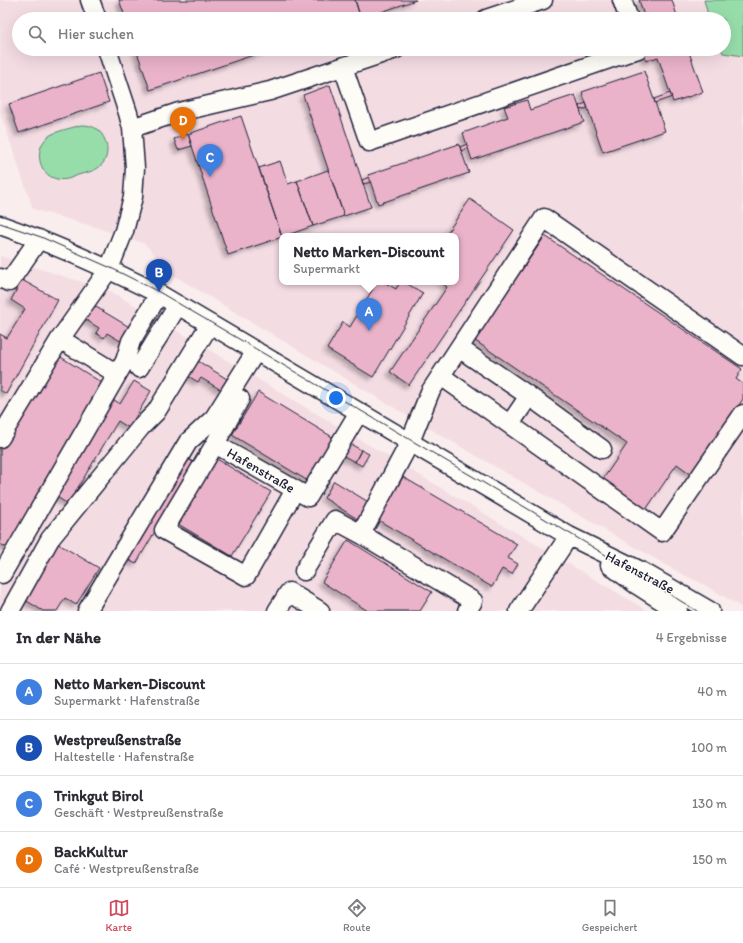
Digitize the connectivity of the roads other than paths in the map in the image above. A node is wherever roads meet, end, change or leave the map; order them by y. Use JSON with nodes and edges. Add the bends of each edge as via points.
{"nodes":[{"id":1,"x":90,"y":0,"type":"edge"},
{"id":2,"x":543,"y":0,"type":"edge"},
{"id":3,"x":622,"y":0,"type":"edge"},
{"id":4,"x":94,"y":12,"type":"edge"},
{"id":5,"x":507,"y":12,"type":"edge"},
{"id":6,"x":626,"y":12,"type":"edge"},
{"id":7,"x":109,"y":56,"type":"edge"},
{"id":8,"x":375,"y":56,"type":"edge"},
{"id":9,"x":618,"y":56,"type":"edge"},
{"id":10,"x":343,"y":67,"type":"junction"},
{"id":11,"x":132,"y":128,"type":"junction"},
{"id":12,"x":0,"y":225,"type":"edge"},
{"id":13,"x":39,"y":239,"type":"junction"},
{"id":14,"x":109,"y":268,"type":"junction"},
{"id":15,"x":0,"y":278,"type":"edge"},
{"id":16,"x":159,"y":294,"type":"junction"},
{"id":17,"x":178,"y":305,"type":"junction"},
{"id":18,"x":210,"y":324,"type":"junction"},
{"id":19,"x":60,"y":340,"type":"junction"},
{"id":20,"x":459,"y":348,"type":"junction"},
{"id":21,"x":260,"y":354,"type":"junction"},
{"id":22,"x":743,"y":356,"type":"edge"},
{"id":23,"x":139,"y":368,"type":"dead end"},
{"id":24,"x":117,"y":374,"type":"junction"},
{"id":25,"x":441,"y":376,"type":"junction"},
{"id":26,"x":529,"y":396,"type":"junction"},
{"id":27,"x":359,"y":412,"type":"junction"},
{"id":28,"x":743,"y":414,"type":"edge"},
{"id":29,"x":510,"y":424,"type":"junction"},
{"id":30,"x":0,"y":438,"type":"edge"},
{"id":31,"x":410,"y":442,"type":"junction"},
{"id":32,"x":215,"y":444,"type":"junction"},
{"id":33,"x":602,"y":449,"type":"dead end"},
{"id":34,"x":295,"y":490,"type":"junction"},
{"id":35,"x":361,"y":534,"type":"junction"},
{"id":36,"x":569,"y":536,"type":"junction"},
{"id":37,"x":304,"y":571,"type":"dead end"},
{"id":38,"x":0,"y":572,"type":"edge"},
{"id":39,"x":10,"y":611,"type":"edge"},
{"id":40,"x":87,"y":611,"type":"edge"},
{"id":41,"x":277,"y":611,"type":"edge"},
{"id":42,"x":320,"y":611,"type":"edge"},
{"id":43,"x":467,"y":611,"type":"edge"},
{"id":44,"x":519,"y":611,"type":"edge"},
{"id":45,"x":678,"y":611,"type":"edge"},
{"id":46,"x":709,"y":611,"type":"edge"}],
"edges":[{"from":1,"to":4,"type":"street"},
{"from":2,"to":5,"type":"street"},
{"from":3,"to":6,"type":"street"},
{"from":7,"to":11,"type":"street"},
{"from":8,"to":10,"type":"street"},
{"from":9,"to":10,"type":"street","via":[[369,142]]},
{"from":10,"to":11,"type":"street","via":[[270,91],[179,112]]},
{"from":11,"to":14,"type":"street","via":[[135,168],[133,197],[124,231]]},
{"from":12,"to":13,"type":"street","name":"Hafenstraße"},
{"from":13,"to":14,"type":"street","name":"Hafenstraße"},
{"from":13,"to":15,"type":"street","via":[[9,282]]},
{"from":14,"to":16,"type":"street","name":"Hafenstraße"},
{"from":14,"to":19,"type":"street"},
{"from":16,"to":17,"type":"street","name":"Hafenstraße"},
{"from":16,"to":24,"type":"street","via":[[131,341],[125,361]]},
{"from":17,"to":18,"type":"street","name":"Hafenstraße"},
{"from":17,"to":23,"type":"street"},
{"from":18,"to":21,"type":"street","name":"Hafenstraße"},
{"from":18,"to":39,"type":"street","via":[[156,412],[50,539]]},
{"from":19,"to":24,"type":"street"},
{"from":19,"to":30,"type":"street"},
{"from":20,"to":22,"type":"street","via":[[544,218]]},
{"from":20,"to":25,"type":"street"},
{"from":20,"to":26,"type":"street"},
{"from":21,"to":27,"type":"street","name":"Hafenstraße"},
{"from":21,"to":32,"type":"street","name":"Hafenstraße"},
{"from":21,"to":40,"type":"street","via":[[214,418],[188,442]]},
{"from":24,"to":38,"type":"street","via":[[2,574]]},
{"from":25,"to":29,"type":"street"},
{"from":25,"to":31,"type":"street","via":[[430,392]]},
{"from":26,"to":29,"type":"street"},
{"from":26,"to":33,"type":"street"},
{"from":27,"to":31,"type":"street","name":"Hafenstraße"},
{"from":27,"to":34,"type":"street","name":"Hafenstraße","via":[[308,497]]},
{"from":28,"to":29,"type":"street","via":[[662,532]]},
{"from":31,"to":35,"type":"street"},
{"from":31,"to":36,"type":"street","name":"Hafenstraße"},
{"from":32,"to":34,"type":"street","name":"Hafenstraße"},
{"from":32,"to":34,"type":"street","via":[[164,530],[246,576]]},
{"from":35,"to":37,"type":"street","via":[[335,520]]},
{"from":35,"to":43,"type":"street","via":[[473,601]]},
{"from":36,"to":44,"type":"street"},
{"from":36,"to":45,"type":"street","name":"Hafenstraße"},
{"from":36,"to":46,"type":"street","name":"Hafenstraße","via":[[641,572]]},
{"from":41,"to":42,"type":"street","via":[[289,592]]}]}
